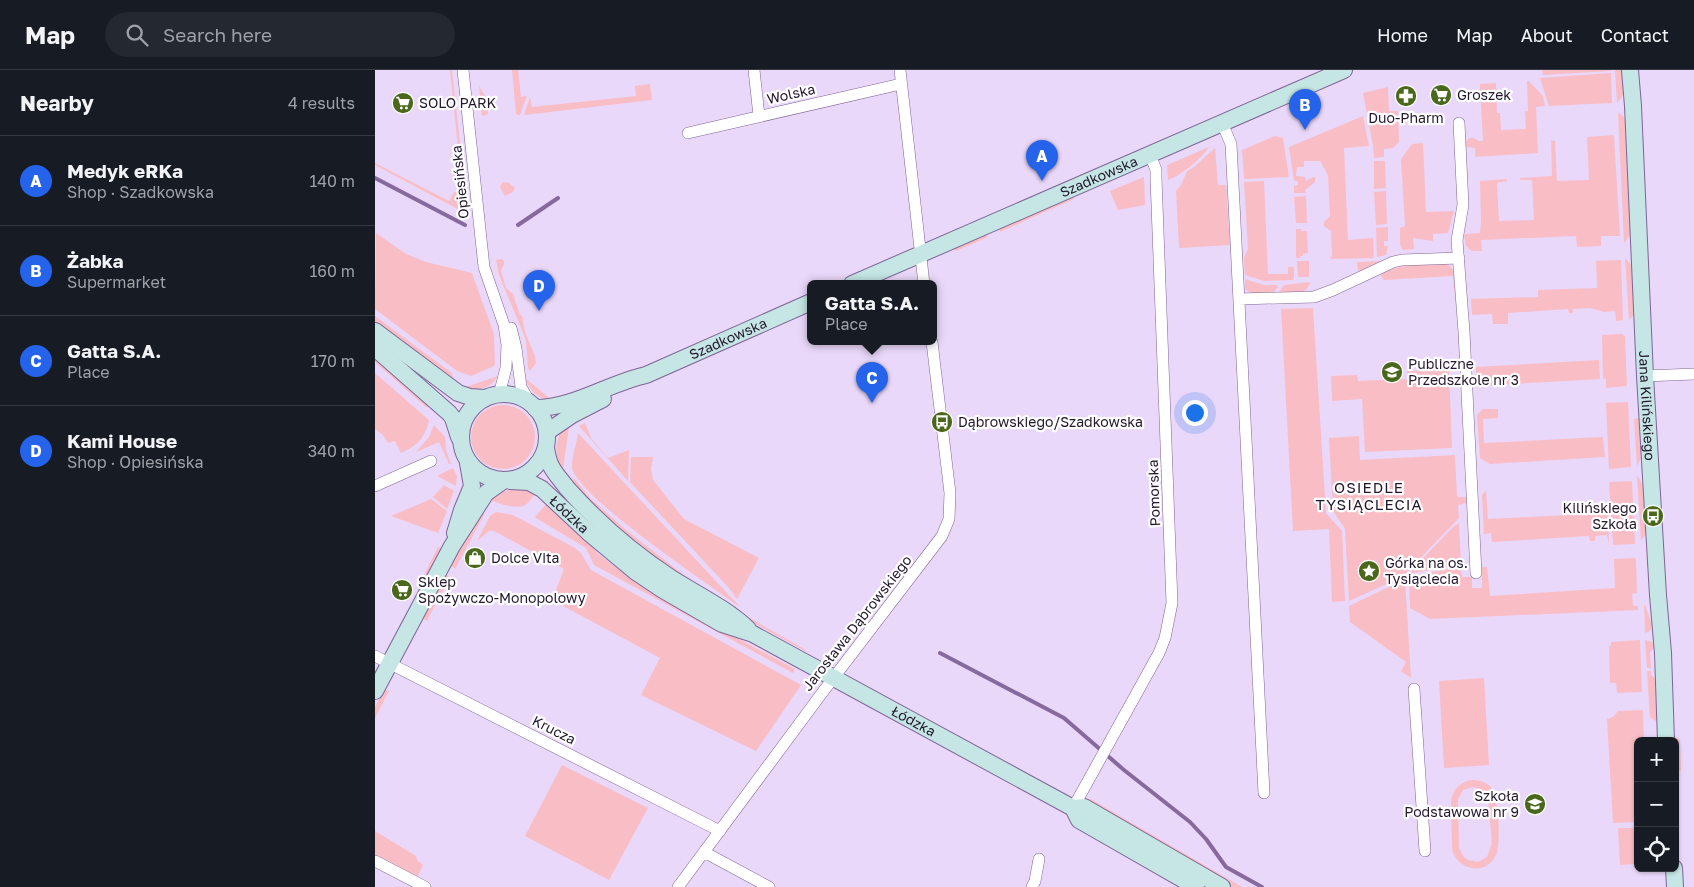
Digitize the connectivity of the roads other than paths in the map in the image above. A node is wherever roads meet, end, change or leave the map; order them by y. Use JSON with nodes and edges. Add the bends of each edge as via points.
{"nodes":[{"id":1,"x":463,"y":70,"type":"edge"},
{"id":2,"x":754,"y":70,"type":"edge"},
{"id":3,"x":900,"y":70,"type":"edge"},
{"id":4,"x":1344,"y":70,"type":"edge"},
{"id":5,"x":1630,"y":70,"type":"edge"},
{"id":6,"x":901,"y":84,"type":"junction"},
{"id":7,"x":759,"y":116,"type":"junction"},
{"id":8,"x":1222,"y":123,"type":"junction"},
{"id":9,"x":1459,"y":123,"type":"dead end"},
{"id":10,"x":688,"y":134,"type":"dead end"},
{"id":11,"x":1150,"y":154,"type":"junction"},
{"id":12,"x":921,"y":255,"type":"junction"},
{"id":13,"x":1459,"y":258,"type":"junction"},
{"id":14,"x":862,"y":280,"type":"edge"},
{"id":15,"x":924,"y":280,"type":"edge"},
{"id":16,"x":492,"y":289,"type":"junction"},
{"id":17,"x":1239,"y":299,"type":"junction"},
{"id":18,"x":807,"y":304,"type":"edge"},
{"id":19,"x":375,"y":331,"type":"edge"},
{"id":20,"x":932,"y":345,"type":"edge"},
{"id":21,"x":375,"y":348,"type":"edge"},
{"id":22,"x":1694,"y":374,"type":"edge"},
{"id":23,"x":646,"y":375,"type":"junction"},
{"id":24,"x":1645,"y":376,"type":"junction"},
{"id":25,"x":491,"y":396,"type":"junction"},
{"id":26,"x":533,"y":405,"type":"junction"},
{"id":27,"x":459,"y":437,"type":"junction"},
{"id":28,"x":547,"y":440,"type":"junction"},
{"id":29,"x":431,"y":461,"type":"dead end"},
{"id":30,"x":468,"y":463,"type":"junction"},
{"id":31,"x":507,"y":481,"type":"junction"},
{"id":32,"x":375,"y":486,"type":"edge"},
{"id":33,"x":452,"y":546,"type":"junction"},
{"id":34,"x":1476,"y":573,"type":"dead end"},
{"id":35,"x":753,"y":634,"type":"junction"},
{"id":36,"x":382,"y":659,"type":"edge"},
{"id":37,"x":834,"y":678,"type":"junction"},
{"id":38,"x":1414,"y":689,"type":"dead end"},
{"id":39,"x":375,"y":691,"type":"edge"},
{"id":40,"x":1666,"y":737,"type":"edge"},
{"id":41,"x":1264,"y":793,"type":"dead end"},
{"id":42,"x":1073,"y":808,"type":"junction"},
{"id":43,"x":720,"y":831,"type":"junction"},
{"id":44,"x":1425,"y":851,"type":"dead end"},
{"id":45,"x":704,"y":852,"type":"junction"},
{"id":46,"x":1039,"y":859,"type":"dead end"},
{"id":47,"x":375,"y":861,"type":"edge"},
{"id":48,"x":1674,"y":872,"type":"edge"},
{"id":49,"x":425,"y":887,"type":"edge"},
{"id":50,"x":678,"y":887,"type":"edge"},
{"id":51,"x":769,"y":887,"type":"edge"},
{"id":52,"x":1032,"y":887,"type":"edge"},
{"id":53,"x":1196,"y":887,"type":"edge"},
{"id":54,"x":1222,"y":887,"type":"edge"},
{"id":55,"x":1675,"y":887,"type":"edge"}],
"edges":[{"from":1,"to":16,"type":"street","name":"Opiesińska","via":[[483,257]]},
{"from":2,"to":7,"type":"street"},
{"from":3,"to":6,"type":"street"},
{"from":4,"to":8,"type":"street","name":"Szadkowska"},
{"from":5,"to":24,"type":"street","name":"Jana Kilińskiego"},
{"from":6,"to":7,"type":"street","name":"Wolska"},
{"from":6,"to":12,"type":"street"},
{"from":7,"to":10,"type":"street","name":"Wolska"},
{"from":8,"to":11,"type":"street","name":"Szadkowska"},
{"from":8,"to":17,"type":"street","via":[[1231,144]]},
{"from":9,"to":13,"type":"street","via":[[1463,205],[1457,240]]},
{"from":11,"to":12,"type":"street","name":"Szadkowska"},
{"from":11,"to":42,"type":"street","name":"Pomorska","via":[[1156,170],[1172,602],[1170,621],[1162,646]]},
{"from":12,"to":14,"type":"street","name":"Szadkowska"},
{"from":12,"to":15,"type":"street"},
{"from":13,"to":17,"type":"street","via":[[1393,262],[1314,297]]},
{"from":13,"to":34,"type":"street"},
{"from":16,"to":25,"type":"street","name":"Opiesińska","via":[[507,345],[500,391]]},
{"from":16,"to":26,"type":"street","name":"Opiesińska","via":[[512,330],[521,387]]},
{"from":17,"to":41,"type":"street"},
{"from":18,"to":23,"type":"street","name":"Szadkowska"},
{"from":19,"to":25,"type":"street","via":[[458,393],[470,397]]},
{"from":20,"to":37,"type":"street","name":"Jarosława Dąbrowskiego","via":[[950,486],[949,519],[929,555]]},
{"from":21,"to":27,"type":"street","via":[[449,413]]},
{"from":22,"to":24,"type":"street"},
{"from":23,"to":26,"type":"street","name":"Szadkowska","via":[[566,403],[547,408]]},
{"from":23,"to":28,"type":"street","name":"Szadkowska","via":[[572,415]]},
{"from":24,"to":40,"type":"street","name":"Jana Kilińskiego"},
{"from":25,"to":26,"type":"street","via":[[510,394]]},
{"from":25,"to":27,"type":"street","via":[[476,403]]},
{"from":26,"to":28,"type":"street","via":[[542,417]]},
{"from":27,"to":30,"type":"street"},
{"from":28,"to":31,"type":"street","via":[[542,460],[535,468]]},
{"from":28,"to":35,"type":"street","name":"Łódzka","via":[[552,468],[603,525],[669,577],[738,619]]},
{"from":29,"to":32,"type":"street"},
{"from":30,"to":31,"type":"street","via":[[485,477]]},
{"from":30,"to":33,"type":"street","via":[[472,486]]},
{"from":31,"to":33,"type":"street","via":[[486,493]]},
{"from":31,"to":35,"type":"street","name":"Łódzka","via":[[529,482],[542,489],[636,572],[722,624]]},
{"from":33,"to":36,"type":"street"},
{"from":35,"to":37,"type":"street","name":"Łódzka"},
{"from":36,"to":39,"type":"street"},
{"from":36,"to":43,"type":"street","name":"Krucza"},
{"from":37,"to":42,"type":"street","name":"Łódzka"},
{"from":37,"to":43,"type":"street","name":"Jarosława Dąbrowskiego"},
{"from":38,"to":44,"type":"street"},
{"from":42,"to":53,"type":"street","name":"Łódzka","via":[[1079,820]]},
{"from":42,"to":54,"type":"street","name":"Łódzka","via":[[1084,807]]},
{"from":43,"to":45,"type":"street","name":"Jarosława Dąbrowskiego"},
{"from":45,"to":50,"type":"street","name":"Jarosława Dąbrowskiego"},
{"from":45,"to":51,"type":"street"},
{"from":46,"to":52,"type":"street"},
{"from":47,"to":49,"type":"street"},
{"from":48,"to":55,"type":"street"}]}
